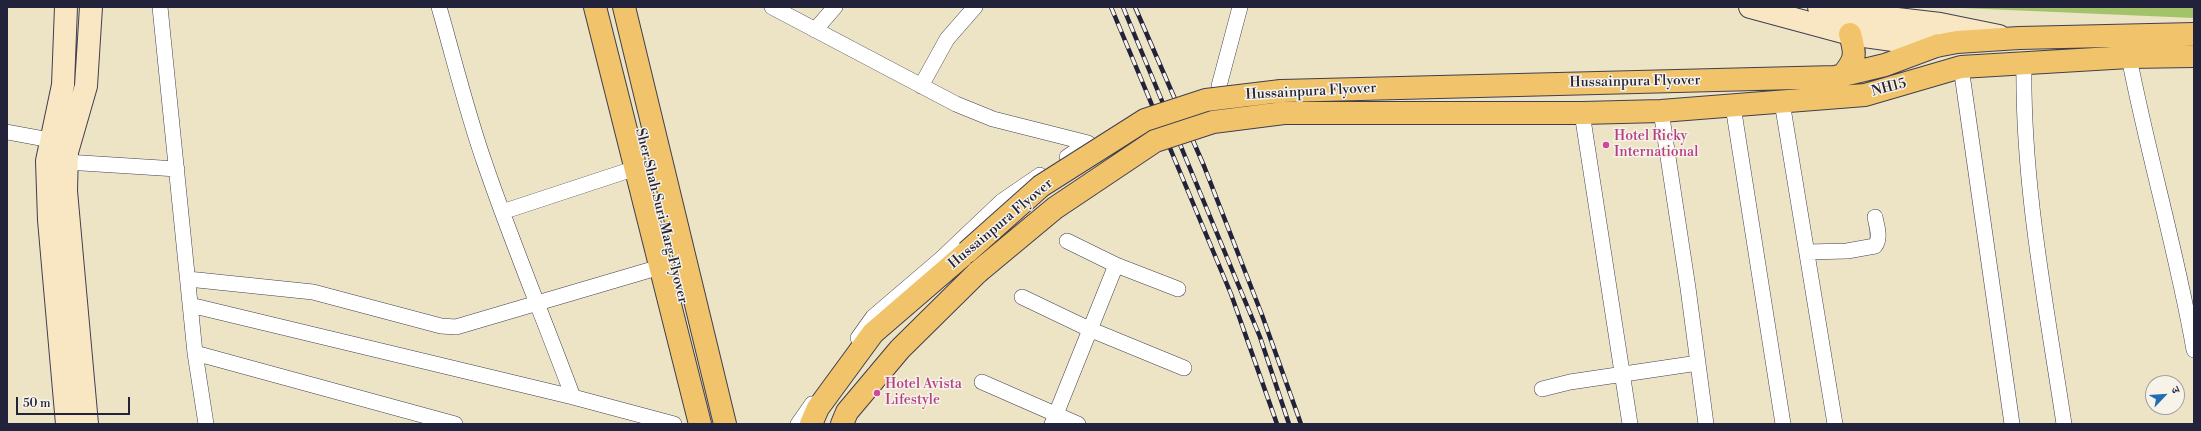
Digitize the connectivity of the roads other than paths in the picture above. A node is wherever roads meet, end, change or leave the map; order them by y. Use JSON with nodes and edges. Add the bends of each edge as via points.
{"nodes":[{"id":1,"x":66,"y":7,"type":"edge"},
{"id":2,"x":91,"y":7,"type":"edge"},
{"id":3,"x":160,"y":7,"type":"edge"},
{"id":4,"x":439,"y":7,"type":"edge"},
{"id":5,"x":595,"y":7,"type":"edge"},
{"id":6,"x":609,"y":7,"type":"edge"},
{"id":7,"x":624,"y":7,"type":"edge"},
{"id":8,"x":634,"y":7,"type":"edge"},
{"id":9,"x":772,"y":7,"type":"edge"},
{"id":10,"x":835,"y":7,"type":"edge"},
{"id":11,"x":975,"y":7,"type":"edge"},
{"id":12,"x":1240,"y":7,"type":"edge"},
{"id":13,"x":1750,"y":7,"type":"edge"},
{"id":14,"x":1819,"y":7,"type":"edge"},
{"id":15,"x":815,"y":30,"type":"junction"},
{"id":16,"x":1850,"y":34,"type":"junction"},
{"id":17,"x":2194,"y":34,"type":"edge"},
{"id":18,"x":2011,"y":39,"type":"junction"},
{"id":19,"x":1936,"y":46,"type":"junction"},
{"id":20,"x":2194,"y":56,"type":"edge"},
{"id":21,"x":2129,"y":57,"type":"junction"},
{"id":22,"x":2024,"y":62,"type":"junction"},
{"id":23,"x":1961,"y":67,"type":"junction"},
{"id":24,"x":1842,"y":76,"type":"junction"},
{"id":25,"x":921,"y":86,"type":"junction"},
{"id":26,"x":1219,"y":86,"type":"dead end"},
{"id":27,"x":1782,"y":102,"type":"junction"},
{"id":28,"x":1733,"y":106,"type":"junction"},
{"id":29,"x":1661,"y":111,"type":"junction"},
{"id":30,"x":1574,"y":113,"type":"junction"},
{"id":31,"x":7,"y":132,"type":"edge"},
{"id":32,"x":62,"y":148,"type":"junction"},
{"id":33,"x":636,"y":168,"type":"junction"},
{"id":34,"x":177,"y":169,"type":"junction"},
{"id":35,"x":502,"y":212,"type":"junction"},
{"id":36,"x":1875,"y":217,"type":"dead end"},
{"id":37,"x":1067,"y":241,"type":"dead end"},
{"id":38,"x":1806,"y":252,"type":"junction"},
{"id":39,"x":1116,"y":265,"type":"junction"},
{"id":40,"x":660,"y":266,"type":"junction"},
{"id":41,"x":188,"y":279,"type":"junction"},
{"id":42,"x":1178,"y":288,"type":"dead end"},
{"id":43,"x":1022,"y":297,"type":"dead end"},
{"id":44,"x":538,"y":302,"type":"junction"},
{"id":45,"x":190,"y":305,"type":"junction"},
{"id":46,"x":1090,"y":329,"type":"junction"},
{"id":47,"x":2194,"y":350,"type":"edge"},
{"id":48,"x":195,"y":353,"type":"junction"},
{"id":49,"x":1698,"y":363,"type":"junction"},
{"id":50,"x":1184,"y":368,"type":"dead end"},
{"id":51,"x":1624,"y":375,"type":"junction"},
{"id":52,"x":982,"y":382,"type":"dead end"},
{"id":53,"x":1542,"y":389,"type":"dead end"},
{"id":54,"x":573,"y":397,"type":"junction"},
{"id":55,"x":1054,"y":419,"type":"edge"},
{"id":56,"x":67,"y":424,"type":"edge"},
{"id":57,"x":87,"y":424,"type":"edge"},
{"id":58,"x":206,"y":424,"type":"edge"},
{"id":59,"x":455,"y":424,"type":"edge"},
{"id":60,"x":674,"y":424,"type":"edge"},
{"id":61,"x":700,"y":424,"type":"edge"},
{"id":62,"x":713,"y":424,"type":"edge"},
{"id":63,"x":725,"y":424,"type":"edge"},
{"id":64,"x":734,"y":424,"type":"edge"},
{"id":65,"x":798,"y":424,"type":"edge"},
{"id":66,"x":811,"y":424,"type":"edge"},
{"id":67,"x":842,"y":424,"type":"edge"},
{"id":68,"x":1078,"y":424,"type":"edge"},
{"id":69,"x":1630,"y":424,"type":"edge"},
{"id":70,"x":1706,"y":424,"type":"edge"},
{"id":71,"x":1783,"y":424,"type":"edge"},
{"id":72,"x":1835,"y":424,"type":"edge"},
{"id":73,"x":2012,"y":424,"type":"edge"},
{"id":74,"x":2064,"y":424,"type":"edge"}],
"edges":[{"from":1,"to":32,"type":"main road"},
{"from":2,"to":32,"type":"main road","via":[[86,86]]},
{"from":3,"to":34,"type":"street"},
{"from":4,"to":35,"type":"street","via":[[484,162]]},
{"from":5,"to":33,"type":"main road"},
{"from":6,"to":62,"type":"main road","name":"Sher Shah Suri Marg Flyover"},
{"from":7,"to":63,"type":"main road","name":"Sher Shah Suri Marg Flyover"},
{"from":8,"to":64,"type":"main road"},
{"from":9,"to":15,"type":"street"},
{"from":10,"to":15,"type":"street"},
{"from":11,"to":25,"type":"street","via":[[947,39]]},
{"from":12,"to":26,"type":"street"},
{"from":13,"to":16,"type":"main road"},
{"from":14,"to":18,"type":"main road","via":[[1838,12],[1940,24]]},
{"from":15,"to":25,"type":"street"},
{"from":16,"to":19,"type":"main road"},
{"from":16,"to":24,"type":"main road","via":[[1855,54],[1853,62]]},
{"from":17,"to":18,"type":"main road","name":"NH15"},
{"from":18,"to":19,"type":"main road","name":"NH15"},
{"from":19,"to":24,"type":"main road","name":"NH15","via":[[1885,65]]},
{"from":20,"to":21,"type":"main road","name":"NH15"},
{"from":21,"to":22,"type":"main road","name":"NH15"},
{"from":21,"to":47,"type":"street"},
{"from":22,"to":23,"type":"main road","name":"NH15"},
{"from":22,"to":74,"type":"street","via":[[2023,106],[2028,182]]},
{"from":23,"to":27,"type":"main road","name":"NH15","via":[[1865,95]]},
{"from":23,"to":73,"type":"street"},
{"from":24,"to":66,"type":"main road","name":"Hussainpura Flyover","bridge":true,"via":[[1281,91],[1206,100],[1145,120],[1041,186],[873,333],[818,408]]},
{"from":25,"to":65,"type":"street","via":[[992,119],[1088,143],[1002,201],[942,258],[873,316]]},
{"from":27,"to":28,"type":"main road","name":"NH15"},
{"from":27,"to":38,"type":"street"},
{"from":28,"to":29,"type":"main road","name":"NH15"},
{"from":28,"to":71,"type":"street"},
{"from":29,"to":30,"type":"main road","name":"NH15"},
{"from":29,"to":49,"type":"street"},
{"from":30,"to":51,"type":"street"},
{"from":30,"to":67,"type":"main road","name":"Hussainpura Flyover","bridge":true,"via":[[1284,113],[1213,122],[1155,141],[1055,208],[978,272],[900,349],[847,412]]},
{"from":31,"to":32,"type":"street"},
{"from":32,"to":34,"type":"street"},
{"from":32,"to":56,"type":"main road","via":[[47,161],[49,220]]},
{"from":32,"to":57,"type":"main road"},
{"from":33,"to":35,"type":"street"},
{"from":33,"to":40,"type":"main road"},
{"from":34,"to":41,"type":"street"},
{"from":35,"to":44,"type":"street","via":[[515,250]]},
{"from":36,"to":38,"type":"street","via":[[1878,235],[1875,246],[1847,251]]},
{"from":37,"to":39,"type":"street"},
{"from":38,"to":72,"type":"street"},
{"from":39,"to":42,"type":"street"},
{"from":39,"to":46,"type":"street"},
{"from":40,"to":44,"type":"street"},
{"from":40,"to":61,"type":"main road"},
{"from":41,"to":44,"type":"street","via":[[313,292],[441,326],[456,327]]},
{"from":41,"to":45,"type":"street"},
{"from":43,"to":46,"type":"street"},
{"from":44,"to":54,"type":"street"},
{"from":45,"to":48,"type":"street"},
{"from":45,"to":54,"type":"street"},
{"from":46,"to":50,"type":"street"},
{"from":46,"to":55,"type":"street"},
{"from":48,"to":58,"type":"street"},
{"from":48,"to":59,"type":"street"},
{"from":49,"to":51,"type":"street"},
{"from":49,"to":70,"type":"street"},
{"from":51,"to":53,"type":"street","via":[[1570,382]]},
{"from":51,"to":69,"type":"street"},
{"from":52,"to":55,"type":"street"},
{"from":54,"to":60,"type":"street"},
{"from":55,"to":68,"type":"street"}]}
